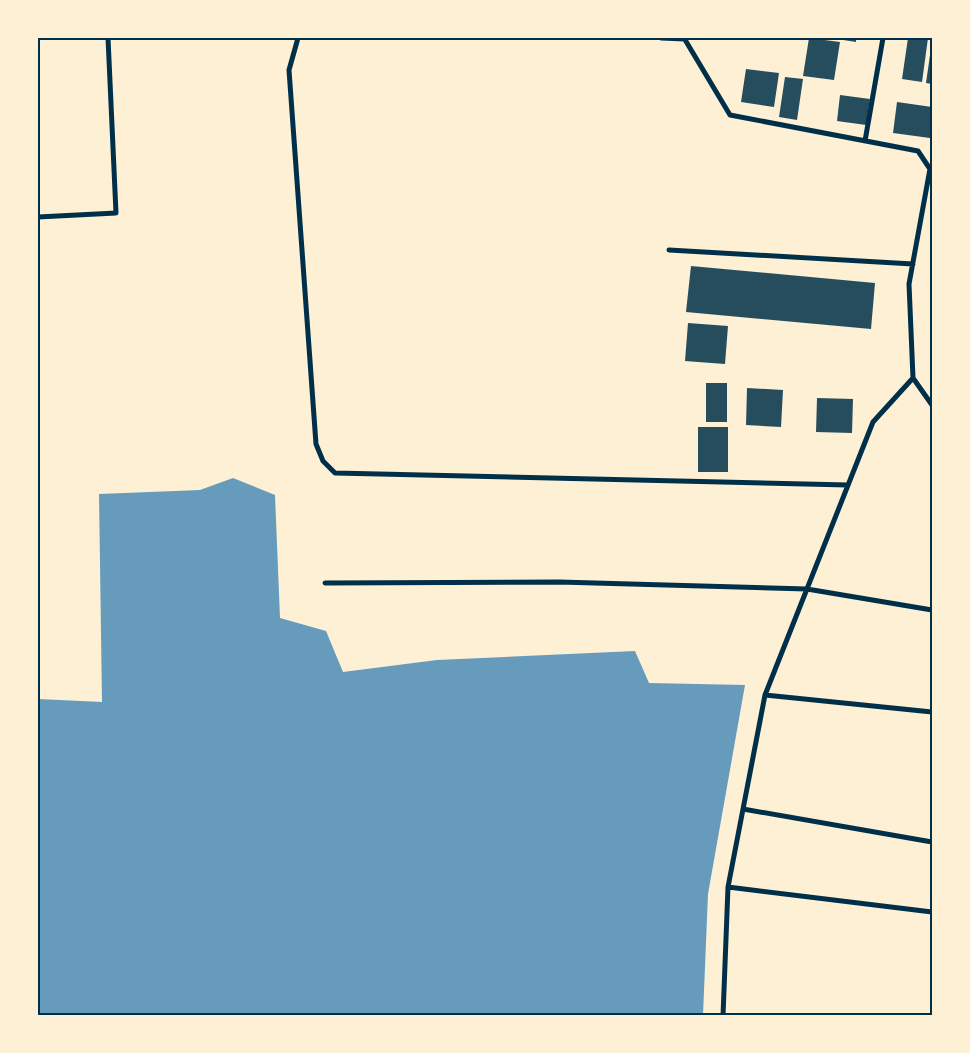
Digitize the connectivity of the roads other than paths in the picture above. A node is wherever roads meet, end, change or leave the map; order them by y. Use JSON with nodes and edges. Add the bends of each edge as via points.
{"nodes":[{"id":1,"x":108,"y":38,"type":"edge"},
{"id":2,"x":298,"y":38,"type":"edge"},
{"id":3,"x":661,"y":38,"type":"edge"},
{"id":4,"x":685,"y":38,"type":"edge"},
{"id":5,"x":883,"y":38,"type":"edge"},
{"id":6,"x":865,"y":141,"type":"junction"},
{"id":7,"x":931,"y":168,"type":"edge"},
{"id":8,"x":38,"y":217,"type":"edge"},
{"id":9,"x":670,"y":250,"type":"dead end"},
{"id":10,"x":913,"y":264,"type":"junction"},
{"id":11,"x":913,"y":378,"type":"junction"},
{"id":12,"x":932,"y":405,"type":"edge"},
{"id":13,"x":848,"y":485,"type":"junction"},
{"id":14,"x":325,"y":583,"type":"dead end"},
{"id":15,"x":807,"y":589,"type":"junction"},
{"id":16,"x":932,"y":610,"type":"edge"},
{"id":17,"x":765,"y":695,"type":"junction"},
{"id":18,"x":932,"y":712,"type":"edge"},
{"id":19,"x":743,"y":810,"type":"junction"},
{"id":20,"x":932,"y":842,"type":"edge"},
{"id":21,"x":728,"y":887,"type":"junction"},
{"id":22,"x":932,"y":912,"type":"edge"},
{"id":23,"x":723,"y":1016,"type":"edge"}],
"edges":[{"from":1,"to":8,"type":"street","via":[[116,213]]},
{"from":2,"to":13,"type":"street","via":[[289,70],[316,444],[323,461],[335,473]]},
{"from":3,"to":4,"type":"street"},
{"from":4,"to":6,"type":"street","via":[[730,115]]},
{"from":5,"to":6,"type":"street"},
{"from":6,"to":7,"type":"street","via":[[918,151]]},
{"from":7,"to":10,"type":"street"},
{"from":9,"to":10,"type":"street"},
{"from":10,"to":11,"type":"street","via":[[909,284]]},
{"from":11,"to":12,"type":"street"},
{"from":11,"to":13,"type":"street","via":[[873,422]]},
{"from":13,"to":15,"type":"street"},
{"from":14,"to":15,"type":"street","via":[[559,582]]},
{"from":15,"to":16,"type":"street"},
{"from":15,"to":17,"type":"street"},
{"from":17,"to":18,"type":"street"},
{"from":17,"to":19,"type":"street"},
{"from":19,"to":20,"type":"street"},
{"from":19,"to":21,"type":"street"},
{"from":21,"to":22,"type":"street"},
{"from":21,"to":23,"type":"street"}]}
